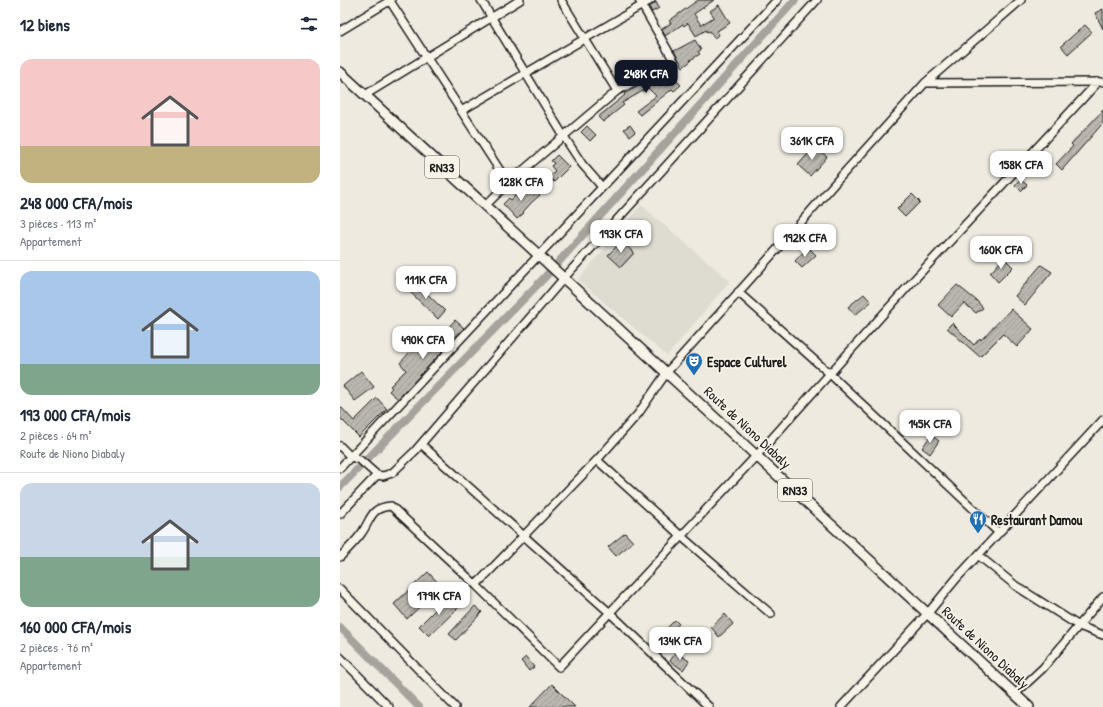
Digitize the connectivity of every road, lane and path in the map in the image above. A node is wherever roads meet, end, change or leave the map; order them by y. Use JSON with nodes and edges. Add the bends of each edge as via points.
{"nodes":[{"id":1,"x":390,"y":0,"type":"edge"},
{"id":2,"x":481,"y":0,"type":"edge"},
{"id":3,"x":520,"y":0,"type":"edge"},
{"id":4,"x":561,"y":0,"type":"edge"},
{"id":5,"x":651,"y":0,"type":"edge"},
{"id":6,"x":777,"y":0,"type":"edge"},
{"id":7,"x":817,"y":0,"type":"edge"},
{"id":8,"x":1021,"y":0,"type":"edge"},
{"id":9,"x":640,"y":3,"type":"edge"},
{"id":10,"x":491,"y":17,"type":"junction"},
{"id":11,"x":340,"y":31,"type":"edge"},
{"id":12,"x":585,"y":39,"type":"junction"},
{"id":13,"x":426,"y":57,"type":"junction"},
{"id":14,"x":340,"y":72,"type":"edge"},
{"id":15,"x":525,"y":73,"type":"junction"},
{"id":16,"x":1101,"y":82,"type":"edge"},
{"id":17,"x":925,"y":83,"type":"junction"},
{"id":18,"x":617,"y":91,"type":"junction"},
{"id":19,"x":365,"y":95,"type":"junction"},
{"id":20,"x":461,"y":111,"type":"junction"},
{"id":21,"x":563,"y":135,"type":"junction"},
{"id":22,"x":508,"y":183,"type":"junction"},
{"id":23,"x":602,"y":187,"type":"junction"},
{"id":24,"x":485,"y":206,"type":"junction"},
{"id":25,"x":541,"y":257,"type":"junction"},
{"id":26,"x":562,"y":276,"type":"junction"},
{"id":27,"x":738,"y":292,"type":"junction"},
{"id":28,"x":667,"y":372,"type":"junction"},
{"id":29,"x":830,"y":374,"type":"junction"},
{"id":30,"x":1103,"y":420,"type":"edge"},
{"id":31,"x":420,"y":444,"type":"junction"},
{"id":32,"x":340,"y":446,"type":"edge"},
{"id":33,"x":757,"y":455,"type":"junction"},
{"id":34,"x":351,"y":457,"type":"junction"},
{"id":35,"x":597,"y":460,"type":"junction"},
{"id":36,"x":340,"y":468,"type":"edge"},
{"id":37,"x":377,"y":475,"type":"junction"},
{"id":38,"x":340,"y":514,"type":"edge"},
{"id":39,"x":999,"y":533,"type":"junction"},
{"id":40,"x":523,"y":536,"type":"junction"},
{"id":41,"x":681,"y":536,"type":"junction"},
{"id":42,"x":978,"y":555,"type":"junction"},
{"id":43,"x":340,"y":557,"type":"edge"},
{"id":44,"x":476,"y":585,"type":"junction"},
{"id":45,"x":340,"y":589,"type":"edge"},
{"id":46,"x":1103,"y":597,"type":"edge"},
{"id":47,"x":610,"y":612,"type":"junction"},
{"id":48,"x":928,"y":613,"type":"junction"},
{"id":49,"x":772,"y":614,"type":"dead end"},
{"id":50,"x":1079,"y":626,"type":"junction"},
{"id":51,"x":1103,"y":635,"type":"edge"},
{"id":52,"x":340,"y":657,"type":"edge"},
{"id":53,"x":1015,"y":694,"type":"junction"},
{"id":54,"x":389,"y":707,"type":"edge"},
{"id":55,"x":455,"y":707,"type":"edge"},
{"id":56,"x":709,"y":707,"type":"edge"},
{"id":57,"x":841,"y":707,"type":"edge"},
{"id":58,"x":1029,"y":707,"type":"edge"}],
"edges":[{"from":1,"to":11,"type":"street"},
{"from":1,"to":13,"type":"street"},
{"from":2,"to":10,"type":"street"},
{"from":3,"to":10,"type":"street"},
{"from":4,"to":12,"type":"street"},
{"from":5,"to":9,"type":"street"},
{"from":6,"to":23,"type":"street"},
{"from":7,"to":26,"type":"street"},
{"from":8,"to":17,"type":"street"},
{"from":9,"to":12,"type":"street"},
{"from":9,"to":18,"type":"street","via":[[674,61]]},
{"from":10,"to":13,"type":"street"},
{"from":10,"to":15,"type":"street"},
{"from":12,"to":15,"type":"street"},
{"from":12,"to":18,"type":"street"},
{"from":13,"to":19,"type":"street"},
{"from":13,"to":20,"type":"street"},
{"from":14,"to":19,"type":"main road","name":"Route de Niono Diabaly","number":"RN33"},
{"from":15,"to":20,"type":"street"},
{"from":15,"to":21,"type":"street"},
{"from":16,"to":17,"type":"street"},
{"from":16,"to":29,"type":"street","via":[[911,283]]},
{"from":17,"to":27,"type":"street"},
{"from":18,"to":21,"type":"street"},
{"from":19,"to":24,"type":"main road","name":"Route de Niono Diabaly","number":"RN33"},
{"from":20,"to":22,"type":"street"},
{"from":21,"to":22,"type":"street"},
{"from":21,"to":23,"type":"street","via":[[582,164]]},
{"from":22,"to":24,"type":"street"},
{"from":23,"to":25,"type":"street"},
{"from":24,"to":25,"type":"main road","name":"Route de Niono Diabaly","number":"RN33"},
{"from":25,"to":26,"type":"main road","name":"Route de Niono Diabaly","number":"RN33"},
{"from":25,"to":34,"type":"street"},
{"from":26,"to":28,"type":"main road","name":"Route de Niono Diabaly","number":"RN33"},
{"from":26,"to":31,"type":"street"},
{"from":27,"to":28,"type":"street"},
{"from":27,"to":29,"type":"street"},
{"from":28,"to":33,"type":"main road","name":"Route de Niono Diabaly","number":"RN33"},
{"from":28,"to":35,"type":"street","via":[[638,414]]},
{"from":29,"to":33,"type":"street"},
{"from":29,"to":39,"type":"street"},
{"from":30,"to":39,"type":"street"},
{"from":31,"to":37,"type":"street","via":[[392,473]]},
{"from":31,"to":40,"type":"street"},
{"from":32,"to":34,"type":"street"},
{"from":33,"to":41,"type":"street"},
{"from":33,"to":48,"type":"main road","name":"Route de Niono Diabaly","number":"RN33"},
{"from":34,"to":36,"type":"street"},
{"from":34,"to":37,"type":"street","via":[[360,460]]},
{"from":35,"to":40,"type":"street"},
{"from":35,"to":41,"type":"street"},
{"from":37,"to":38,"type":"street"},
{"from":39,"to":42,"type":"street"},
{"from":40,"to":44,"type":"street"},
{"from":40,"to":47,"type":"street"},
{"from":41,"to":47,"type":"street"},
{"from":41,"to":49,"type":"street"},
{"from":42,"to":48,"type":"street"},
{"from":42,"to":50,"type":"street","via":[[1016,586]]},
{"from":43,"to":44,"type":"street","via":[[362,533],[372,514],[382,507],[391,506]]},
{"from":44,"to":47,"type":"street","via":[[559,666]]},
{"from":45,"to":55,"type":"street"},
{"from":46,"to":50,"type":"street"},
{"from":47,"to":56,"type":"street"},
{"from":48,"to":53,"type":"main road","name":"Route de Niono Diabaly","number":"RN33"},
{"from":48,"to":57,"type":"street"},
{"from":50,"to":51,"type":"street"},
{"from":50,"to":53,"type":"street","via":[[1043,668]]},
{"from":52,"to":54,"type":"street"},
{"from":53,"to":58,"type":"main road","name":"Route de Niono Diabaly","number":"RN33"}]}
